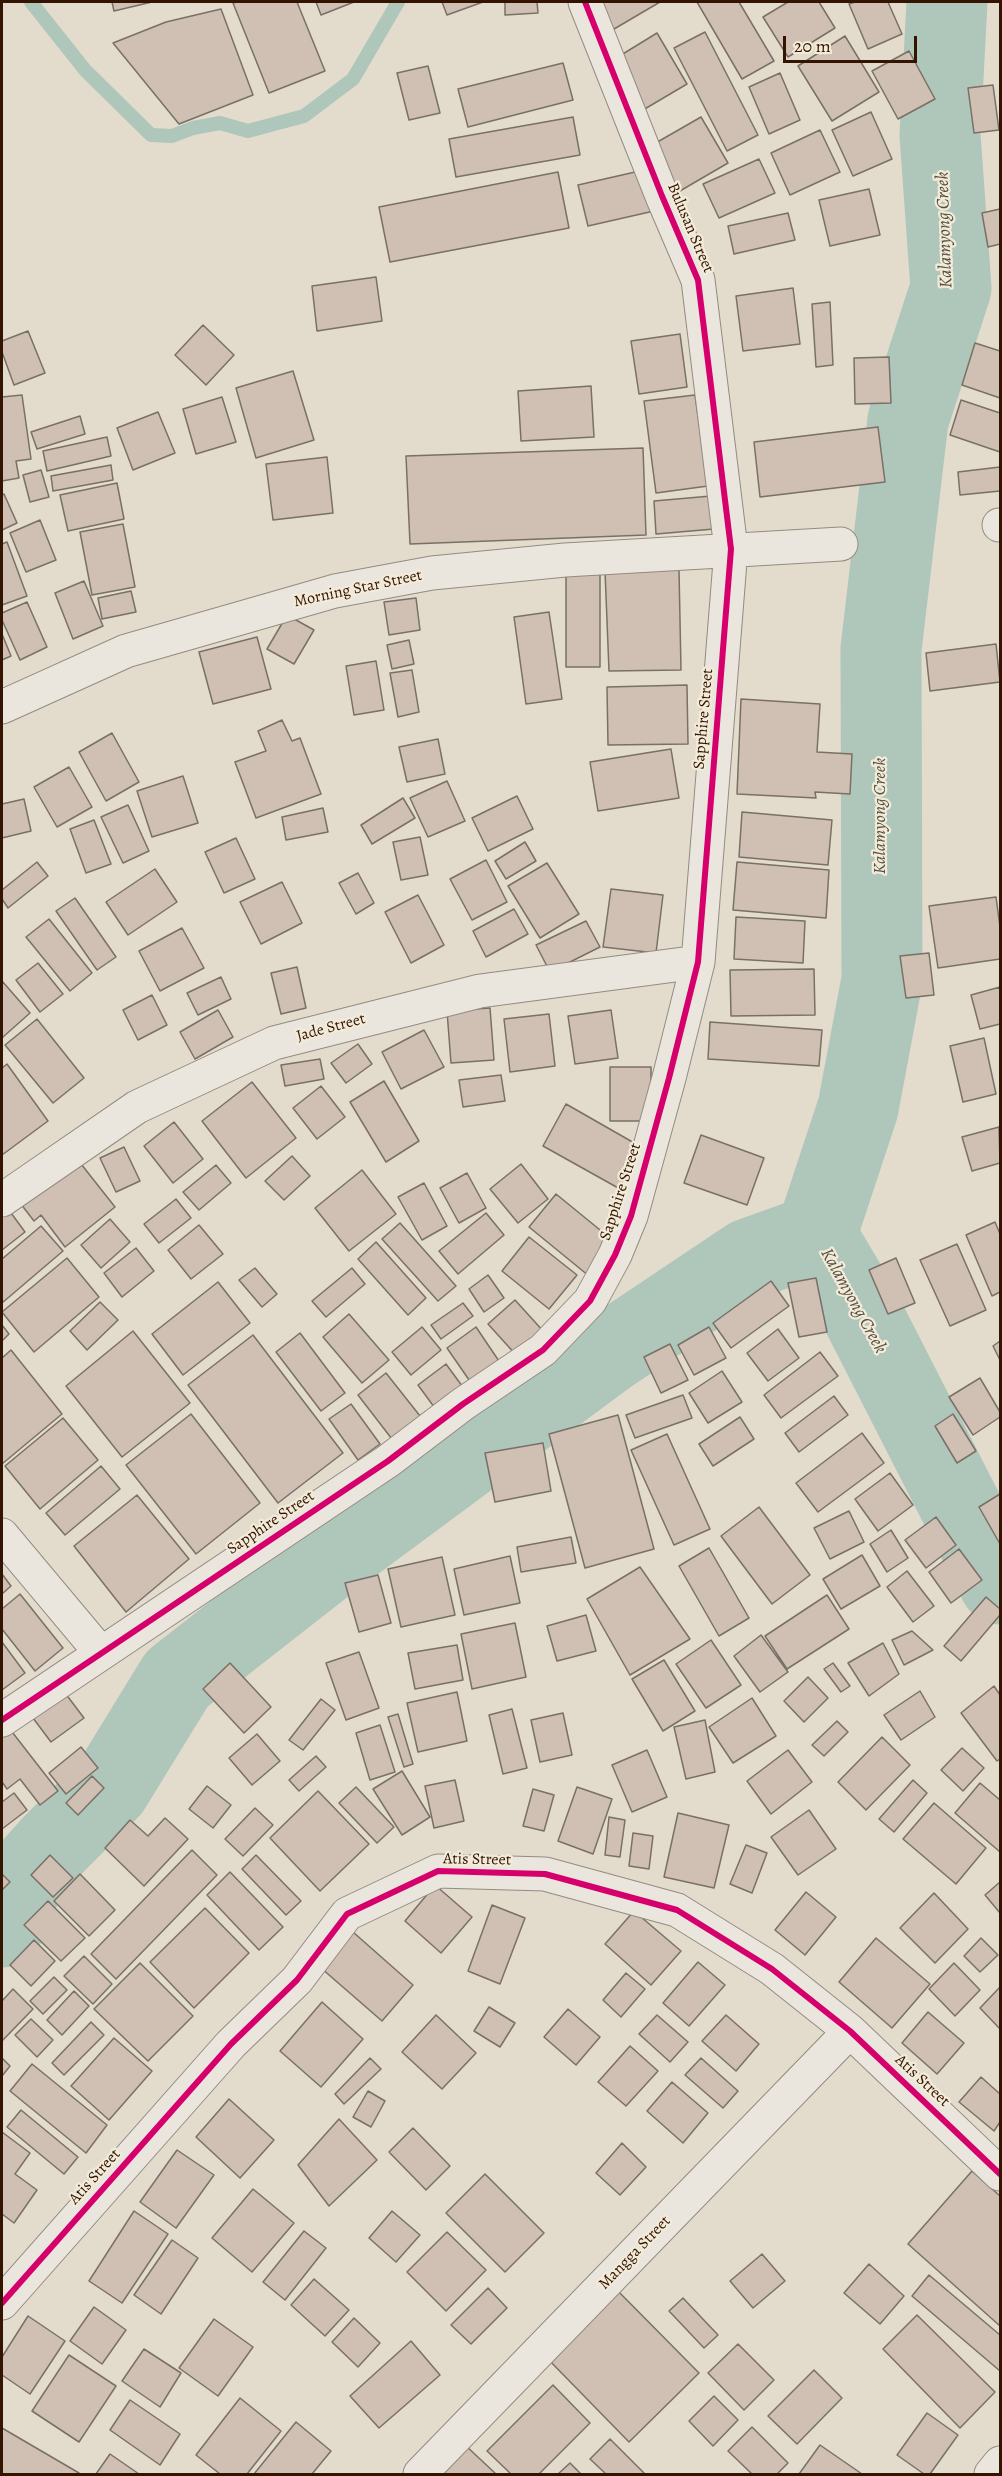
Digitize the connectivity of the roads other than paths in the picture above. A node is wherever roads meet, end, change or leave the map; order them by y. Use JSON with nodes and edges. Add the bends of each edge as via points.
{"nodes":[{"id":1,"x":585,"y":2,"type":"edge"},
{"id":2,"x":841,"y":544,"type":"dead end"},
{"id":3,"x":731,"y":549,"type":"junction"},
{"id":4,"x":2,"y":707,"type":"edge"},
{"id":5,"x":698,"y":962,"type":"junction"},
{"id":6,"x":2,"y":1200,"type":"edge"},
{"id":7,"x":2,"y":1535,"type":"edge"},
{"id":8,"x":100,"y":1652,"type":"junction"},
{"id":9,"x":2,"y":1720,"type":"edge"},
{"id":10,"x":850,"y":2031,"type":"junction"},
{"id":11,"x":1000,"y":2174,"type":"edge"},
{"id":12,"x":2,"y":2303,"type":"edge"},
{"id":13,"x":1000,"y":2463,"type":"edge"},
{"id":14,"x":420,"y":2475,"type":"edge"},
{"id":15,"x":991,"y":2475,"type":"edge"}],
"edges":[{"from":1,"to":3,"type":"street","name":"Bulusan Street","via":[[698,280]]},
{"from":2,"to":3,"type":"street","name":"Morning Star Street"},
{"from":3,"to":4,"type":"street","name":"Morning Star Street","via":[[432,573],[335,591],[126,651]]},
{"from":3,"to":5,"type":"street","name":"Sapphire Street"},
{"from":5,"to":6,"type":"street","name":"Jade Street","via":[[480,991],[274,1043],[137,1107]]},
{"from":5,"to":8,"type":"street","name":"Sapphire Street","via":[[631,1216],[590,1301],[543,1350],[388,1461]]},
{"from":7,"to":8,"type":"street"},
{"from":8,"to":9,"type":"street","name":"Sapphire Street"},
{"from":10,"to":11,"type":"street","name":"Atis Street"},
{"from":10,"to":12,"type":"street","name":"Atis Street","via":[[772,1969],[677,1910],[545,1874],[438,1871],[346,1914],[297,1980],[231,2044]]},
{"from":10,"to":14,"type":"street","name":"Mangga Street"},
{"from":13,"to":15,"type":"street"}]}
